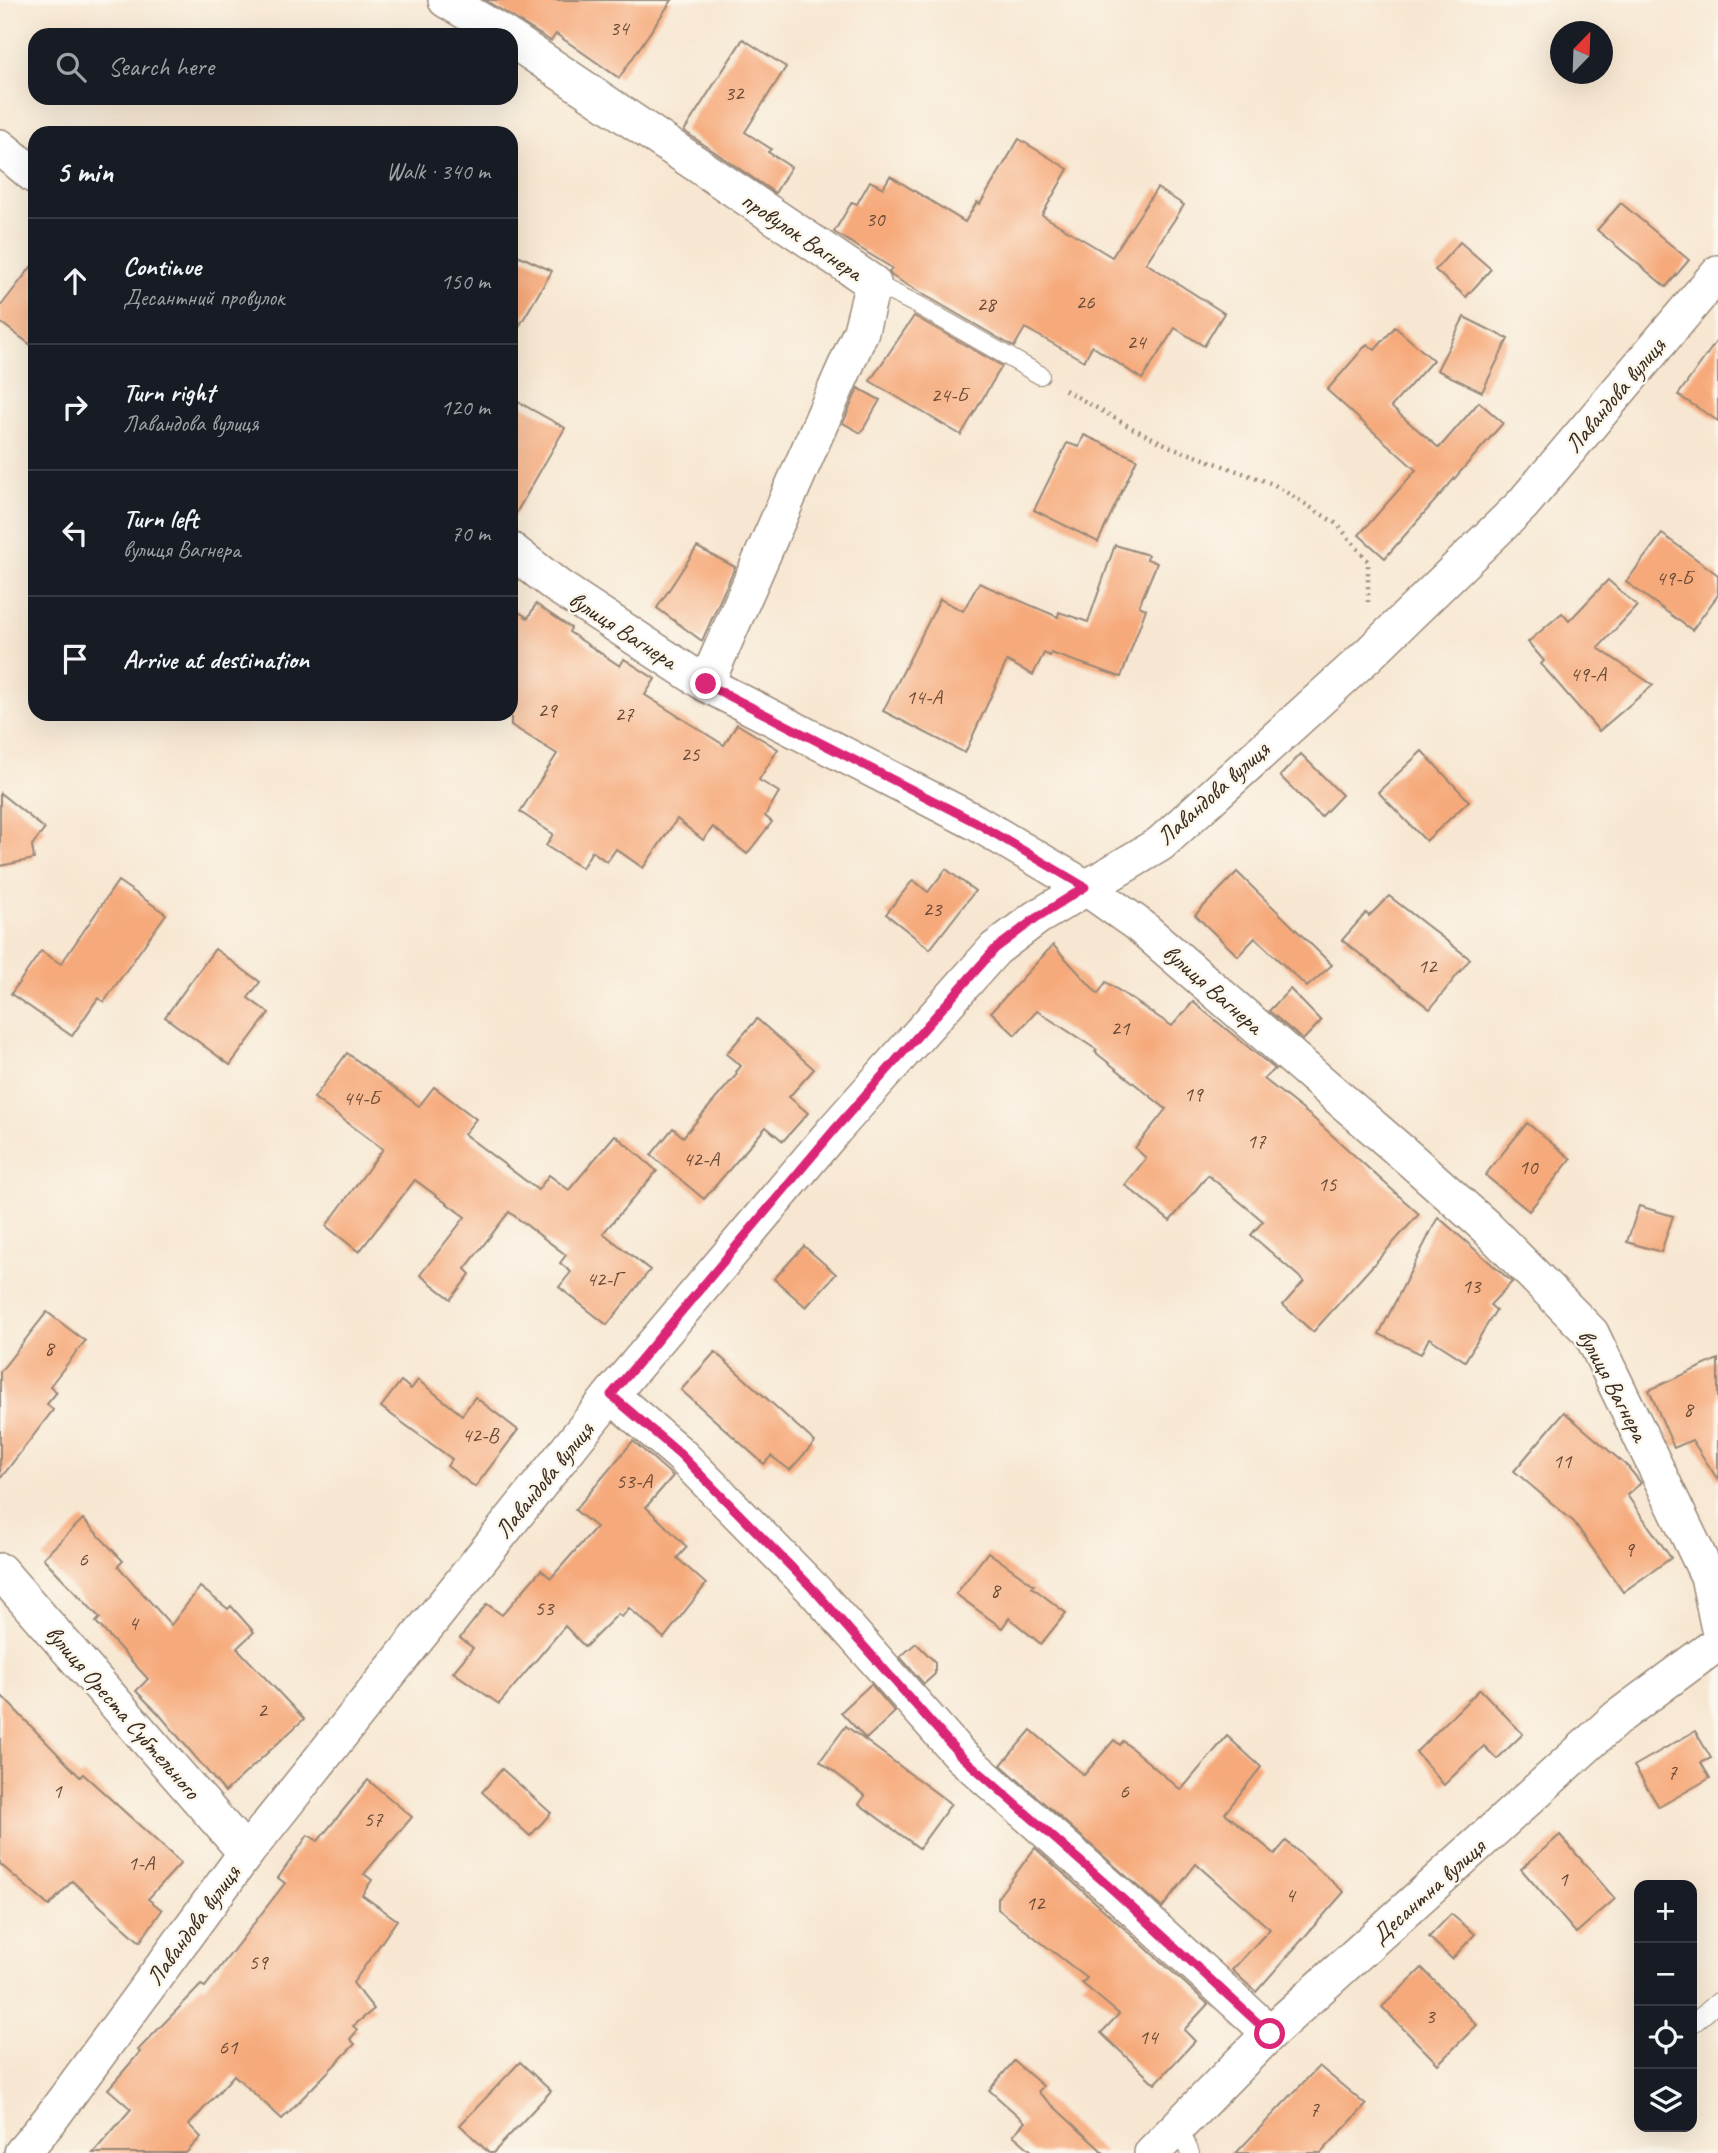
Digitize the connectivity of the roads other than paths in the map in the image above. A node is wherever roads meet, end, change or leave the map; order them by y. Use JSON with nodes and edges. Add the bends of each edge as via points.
{"nodes":[{"id":1,"x":446,"y":0,"type":"edge"},
{"id":2,"x":493,"y":28,"type":"edge"},
{"id":3,"x":518,"y":44,"type":"edge"},
{"id":4,"x":0,"y":147,"type":"edge"},
{"id":5,"x":28,"y":170,"type":"edge"},
{"id":6,"x":1718,"y":273,"type":"edge"},
{"id":7,"x":873,"y":283,"type":"junction"},
{"id":8,"x":1040,"y":375,"type":"road end"},
{"id":9,"x":518,"y":555,"type":"edge"},
{"id":10,"x":706,"y":684,"type":"junction"},
{"id":11,"x":1085,"y":887,"type":"junction"},
{"id":12,"x":611,"y":1395,"type":"junction"},
{"id":13,"x":0,"y":1571,"type":"edge"},
{"id":14,"x":1718,"y":1625,"type":"edge"},
{"id":15,"x":1718,"y":1643,"type":"edge"},
{"id":16,"x":246,"y":1853,"type":"junction"},
{"id":17,"x":1718,"y":2002,"type":"edge"},
{"id":18,"x":1697,"y":2020,"type":"edge"},
{"id":19,"x":1270,"y":2034,"type":"junction"},
{"id":20,"x":1184,"y":2140,"type":"edge"},
{"id":21,"x":22,"y":2153,"type":"edge"},
{"id":22,"x":1152,"y":2153,"type":"edge"}],
"edges":[{"from":1,"to":2,"type":"street"},
{"from":3,"to":7,"type":"street","name":"провулок Вагнера"},
{"from":4,"to":5,"type":"street"},
{"from":6,"to":11,"type":"street","name":"Лавандова вулиця","via":[[1522,505],[1160,844]]},
{"from":7,"to":8,"type":"lane"},
{"from":7,"to":10,"type":"street","name":"провулок Вагнера","via":[[861,331]]},
{"from":9,"to":10,"type":"street","name":"вулиця Вагнера"},
{"from":10,"to":11,"type":"street","name":"вулиця Вагнера","via":[[975,822]]},
{"from":11,"to":12,"type":"street","name":"Лавандова вулиця","via":[[995,949],[835,1129]]},
{"from":11,"to":14,"type":"street","name":"вулиця Вагнера","via":[[1140,926],[1412,1161],[1485,1226],[1591,1333],[1708,1576]]},
{"from":12,"to":16,"type":"street","name":"Лавандова вулиця"},
{"from":12,"to":19,"type":"street","via":[[680,1454],[815,1591],[960,1755]]},
{"from":13,"to":16,"type":"street","name":"вулиця Ореста Субтельного"},
{"from":15,"to":19,"type":"street","name":"Десантна вулиця","via":[[1618,1717]]},
{"from":16,"to":21,"type":"street","name":"Лавандова вулиця"},
{"from":17,"to":18,"type":"lane"},
{"from":19,"to":20,"type":"street","name":"Десантна вулиця"},
{"from":20,"to":22,"type":"street","name":"Десантна вулиця"}]}
